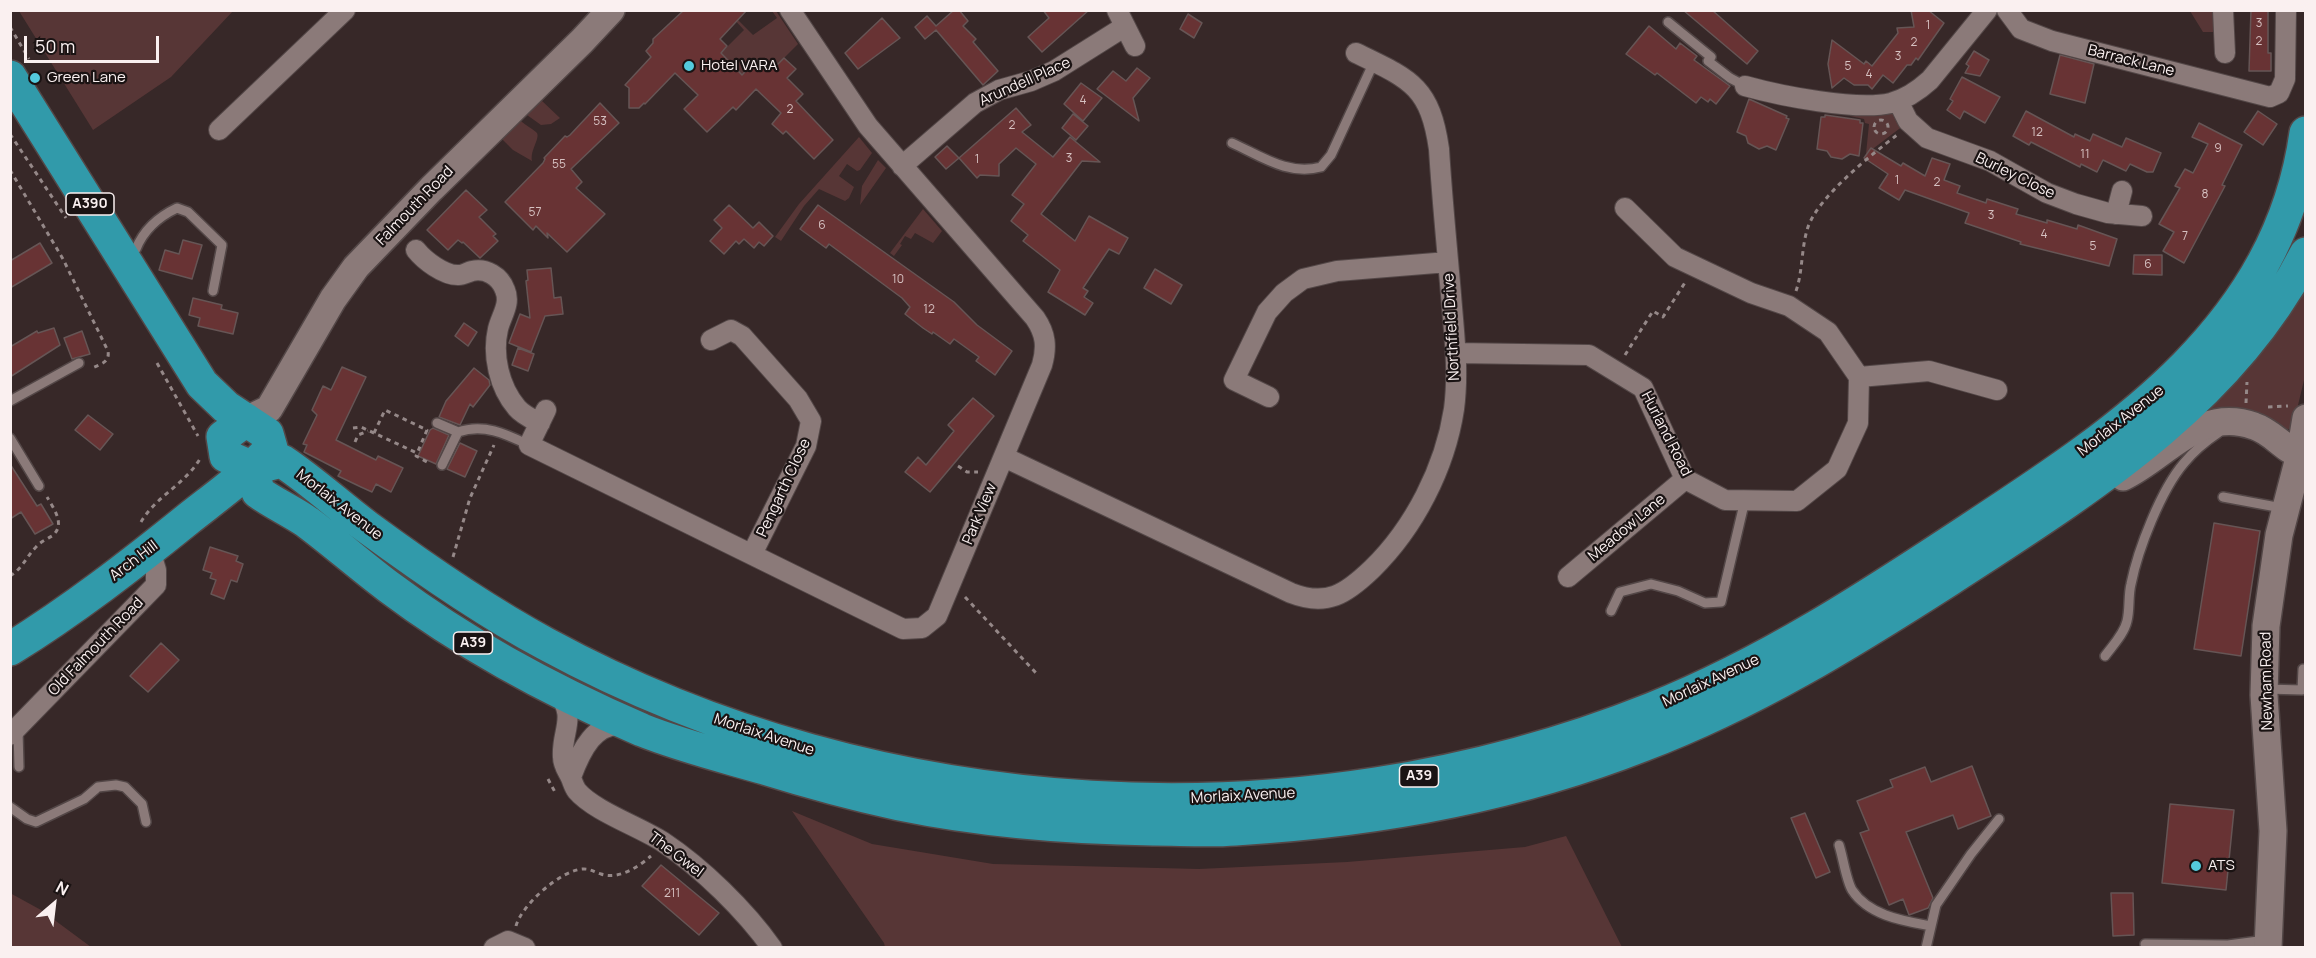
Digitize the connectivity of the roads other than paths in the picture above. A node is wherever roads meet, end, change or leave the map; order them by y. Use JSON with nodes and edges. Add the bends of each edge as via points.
{"nodes":[{"id":1,"x":345,"y":10,"type":"edge"},
{"id":2,"x":790,"y":10,"type":"edge"},
{"id":3,"x":1987,"y":10,"type":"edge"},
{"id":4,"x":2007,"y":10,"type":"edge"},
{"id":5,"x":2223,"y":10,"type":"edge"},
{"id":6,"x":2286,"y":10,"type":"edge"},
{"id":7,"x":610,"y":11,"type":"edge"},
{"id":8,"x":1120,"y":19,"type":"edge"},
{"id":9,"x":1668,"y":22,"type":"dead end"},
{"id":10,"x":1135,"y":46,"type":"dead end"},
{"id":11,"x":1356,"y":53,"type":"dead end"},
{"id":12,"x":2225,"y":53,"type":"dead end"},
{"id":13,"x":1374,"y":62,"type":"junction"},
{"id":14,"x":10,"y":77,"type":"edge"},
{"id":15,"x":1745,"y":86,"type":"joint"},
{"id":16,"x":1898,"y":101,"type":"junction"},
{"id":17,"x":219,"y":130,"type":"dead end"},
{"id":18,"x":2306,"y":133,"type":"edge"},
{"id":19,"x":1232,"y":143,"type":"dead end"},
{"id":20,"x":902,"y":165,"type":"junction"},
{"id":21,"x":2122,"y":191,"type":"dead end"},
{"id":22,"x":1625,"y":208,"type":"dead end"},
{"id":23,"x":2116,"y":214,"type":"junction"},
{"id":24,"x":2142,"y":216,"type":"dead end"},
{"id":25,"x":416,"y":250,"type":"dead end"},
{"id":26,"x":2306,"y":254,"type":"edge"},
{"id":27,"x":123,"y":255,"type":"junction"},
{"id":28,"x":1448,"y":262,"type":"junction"},
{"id":29,"x":213,"y":291,"type":"dead end"},
{"id":30,"x":711,"y":340,"type":"dead end"},
{"id":31,"x":1456,"y":353,"type":"junction"},
{"id":32,"x":79,"y":363,"type":"road end"},
{"id":33,"x":1858,"y":377,"type":"junction"},
{"id":34,"x":1997,"y":390,"type":"dead end"},
{"id":35,"x":1269,"y":397,"type":"dead end"},
{"id":36,"x":10,"y":401,"type":"edge"},
{"id":37,"x":2297,"y":412,"type":"edge"},
{"id":38,"x":246,"y":420,"type":"junction"},
{"id":39,"x":2235,"y":421,"type":"junction"},
{"id":40,"x":437,"y":423,"type":"dead end"},
{"id":41,"x":458,"y":432,"type":"junction"},
{"id":42,"x":10,"y":438,"type":"edge"},
{"id":43,"x":530,"y":446,"type":"junction"},
{"id":44,"x":2300,"y":454,"type":"junction"},
{"id":45,"x":1004,"y":456,"type":"junction"},
{"id":46,"x":442,"y":465,"type":"dead end"},
{"id":47,"x":254,"y":468,"type":"junction"},
{"id":48,"x":1685,"y":479,"type":"junction"},
{"id":49,"x":39,"y":486,"type":"road end"},
{"id":50,"x":2223,"y":497,"type":"dead end"},
{"id":51,"x":1745,"y":500,"type":"junction"},
{"id":52,"x":2285,"y":509,"type":"junction"},
{"id":53,"x":2053,"y":510,"type":"junction"},
{"id":54,"x":150,"y":550,"type":"junction"},
{"id":55,"x":752,"y":554,"type":"junction"},
{"id":56,"x":1568,"y":577,"type":"dead end"},
{"id":57,"x":1611,"y":611,"type":"dead end"},
{"id":58,"x":10,"y":649,"type":"edge"},
{"id":59,"x":2105,"y":656,"type":"dead end"},
{"id":60,"x":2303,"y":669,"type":"dead end"},
{"id":61,"x":548,"y":685,"type":"junction"},
{"id":62,"x":2264,"y":689,"type":"junction"},
{"id":63,"x":642,"y":729,"type":"junction"},
{"id":64,"x":14,"y":732,"type":"edge"},
{"id":65,"x":19,"y":767,"type":"dead end"},
{"id":66,"x":571,"y":777,"type":"junction"},
{"id":67,"x":10,"y":807,"type":"edge"},
{"id":68,"x":1999,"y":819,"type":"dead end"},
{"id":69,"x":146,"y":822,"type":"dead end"},
{"id":70,"x":1839,"y":845,"type":"dead end"},
{"id":71,"x":1931,"y":926,"type":"junction"},
{"id":72,"x":2145,"y":944,"type":"dead end"},
{"id":73,"x":2268,"y":944,"type":"edge"},
{"id":74,"x":494,"y":948,"type":"edge"},
{"id":75,"x":525,"y":948,"type":"edge"},
{"id":76,"x":772,"y":948,"type":"edge"},
{"id":77,"x":1926,"y":948,"type":"edge"}],
"edges":[{"from":1,"to":17,"type":"street"},
{"from":2,"to":20,"type":"street","name":"Park View","via":[[862,118]]},
{"from":3,"to":16,"type":"street","via":[[1930,80]]},
{"from":4,"to":6,"type":"street","name":"Barrack Lane","via":[[2021,29],[2052,41],[2265,96],[2275,96],[2284,84]]},
{"from":5,"to":12,"type":"street"},
{"from":7,"to":38,"type":"street","name":"Falmouth Road","via":[[356,267],[269,409]]},
{"from":8,"to":10,"type":"street","name":"Arundell Place"},
{"from":8,"to":20,"type":"street","name":"Arundell Place","via":[[1054,71],[999,90],[975,103]]},
{"from":9,"to":15,"type":"lane","via":[[1711,57],[1708,61]]},
{"from":11,"to":13,"type":"street","name":"Northfield Drive"},
{"from":13,"to":19,"type":"lane","via":[[1331,155],[1321,167],[1286,168]]},
{"from":13,"to":28,"type":"street","name":"Northfield Drive","via":[[1393,70],[1415,88],[1433,117]]},
{"from":14,"to":27,"type":"highway","number":"A390"},
{"from":15,"to":16,"type":"street","via":[[1852,105]]},
{"from":16,"to":23,"type":"street","name":"Burley Close","via":[[1910,124],[1927,138],[1990,161],[2052,195]]},
{"from":18,"to":47,"type":"highway","name":"Morlaix Avenue","number":"A39","via":[[2298,176],[2278,236],[2234,312],[2166,385],[2071,461],[1843,612],[1748,665],[1651,709],[1590,731],[1499,759],[1403,779],[1234,798],[1093,797],[990,787],[822,753],[701,714],[547,645],[438,578],[282,461]]},
{"from":20,"to":45,"type":"street","name":"Park View","via":[[1035,318],[1045,337],[1042,365]]},
{"from":21,"to":23,"type":"street"},
{"from":22,"to":33,"type":"street","via":[[1675,257],[1751,293],[1789,306],[1827,332]]},
{"from":23,"to":24,"type":"street","name":"Burley Close"},
{"from":25,"to":43,"type":"street","via":[[425,260],[451,274],[481,271],[499,279],[507,302],[496,339],[500,373],[517,408],[543,417]]},
{"from":26,"to":53,"type":"highway","name":"Morlaix Avenue","number":"A39","via":[[2274,309],[2223,372],[2136,452]]},
{"from":27,"to":29,"type":"lane","via":[[136,249],[142,234],[167,213],[177,208],[188,212],[222,245]]},
{"from":27,"to":38,"type":"highway","number":"A390","via":[[202,384]]},
{"from":28,"to":31,"type":"street","name":"Northfield Drive"},
{"from":28,"to":35,"type":"street","via":[[1326,273],[1293,285],[1267,312],[1234,380]]},
{"from":30,"to":55,"type":"street","name":"Pengarth Close","via":[[731,330],[742,336],[798,399],[811,421],[806,446]]},
{"from":31,"to":45,"type":"street","name":"Northfield Drive","via":[[1449,434],[1421,503],[1382,560],[1342,593],[1326,599],[1308,599],[1291,592]]},
{"from":31,"to":48,"type":"street","name":"Hurland Road","via":[[1589,355],[1643,388]]},
{"from":32,"to":36,"type":"lane"},
{"from":33,"to":34,"type":"street","via":[[1929,371]]},
{"from":33,"to":51,"type":"street","name":"Hurland Road","via":[[1858,423],[1837,469],[1797,501]]},
{"from":37,"to":44,"type":"street","name":"Newham Road"},
{"from":38,"to":47,"type":"highway","via":[[223,437],[226,456]]},
{"from":39,"to":44,"type":"street","via":[[2267,431],[2291,452]]},
{"from":39,"to":53,"type":"street","via":[[2196,429],[2128,474]]},
{"from":39,"to":59,"type":"lane","via":[[2203,444],[2173,478],[2136,565],[2127,622]]},
{"from":40,"to":41,"type":"lane"},
{"from":41,"to":43,"type":"lane","via":[[501,432]]},
{"from":41,"to":46,"type":"lane"},
{"from":42,"to":49,"type":"lane"},
{"from":43,"to":55,"type":"street","name":"Park View"},
{"from":44,"to":52,"type":"street","name":"Newham Road"},
{"from":45,"to":55,"type":"street","name":"Park View","via":[[933,621],[922,628],[909,630],[897,626]]},
{"from":47,"to":54,"type":"highway","name":"Arch Hill","number":"A39"},
{"from":47,"to":61,"type":"highway","name":"Morlaix Avenue","number":"A39","via":[[258,492],[307,523],[392,590],[476,645]]},
{"from":48,"to":51,"type":"street","name":"Hurland Road","via":[[1725,500]]},
{"from":48,"to":56,"type":"street","name":"Meadow Lane"},
{"from":50,"to":52,"type":"lane"},
{"from":51,"to":57,"type":"lane","via":[[1721,602],[1705,603],[1651,584],[1620,592]]},
{"from":52,"to":62,"type":"street","name":"Newham Road","via":[[2266,626]]},
{"from":53,"to":63,"type":"highway","name":"Morlaix Avenue","number":"A39","via":[[1863,635],[1760,693],[1646,744],[1591,763],[1419,809],[1231,829],[1014,822],[905,805],[818,784],[692,748]]},
{"from":54,"to":58,"type":"highway","name":"Arch Hill","number":"A39","via":[[56,621]]},
{"from":54,"to":64,"type":"street","name":"Old Falmouth Road","via":[[156,585]]},
{"from":60,"to":62,"type":"lane","via":[[2302,690]]},
{"from":61,"to":63,"type":"highway","name":"Morlaix Avenue","number":"A39"},
{"from":61,"to":66,"type":"street","name":"The Gwel","via":[[558,693],[568,712],[563,756]]},
{"from":62,"to":73,"type":"street","name":"Newham Road","via":[[2273,831]]},
{"from":63,"to":66,"type":"street","via":[[621,724],[596,733],[582,751]]},
{"from":64,"to":65,"type":"lane"},
{"from":66,"to":76,"type":"street","name":"The Gwel","via":[[579,793],[661,841],[695,867],[758,928]]},
{"from":67,"to":69,"type":"lane","via":[[36,822],[84,799],[98,787],[116,785],[125,787],[142,804]]},
{"from":68,"to":71,"type":"lane","via":[[1936,905]]},
{"from":70,"to":71,"type":"lane","via":[[1852,890],[1874,910]]},
{"from":71,"to":77,"type":"lane"},
{"from":72,"to":73,"type":"lane"},
{"from":74,"to":75,"type":"street","via":[[508,941]]}]}
